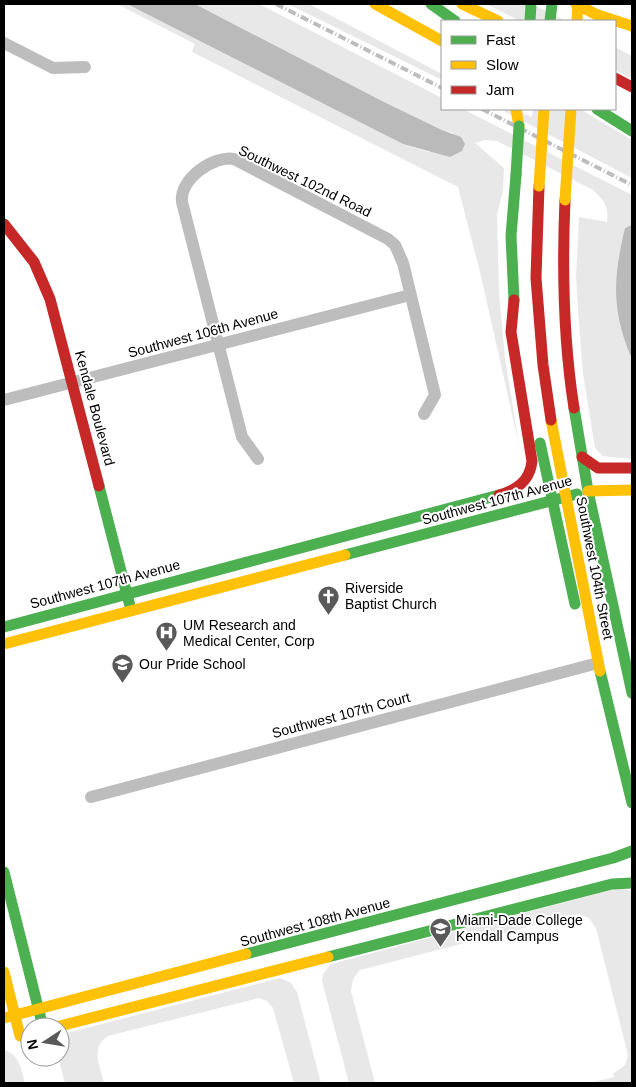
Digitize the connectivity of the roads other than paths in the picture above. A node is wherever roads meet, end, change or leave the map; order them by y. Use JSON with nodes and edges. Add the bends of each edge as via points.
{"nodes":[{"id":1,"x":375,"y":4,"type":"edge"},
{"id":2,"x":431,"y":4,"type":"edge"},
{"id":3,"x":462,"y":4,"type":"edge"},
{"id":4,"x":531,"y":4,"type":"edge"},
{"id":5,"x":552,"y":4,"type":"edge"},
{"id":6,"x":577,"y":4,"type":"edge"},
{"id":7,"x":598,"y":15,"type":"junction"},
{"id":8,"x":454,"y":20,"type":"edge"},
{"id":9,"x":496,"y":20,"type":"edge"},
{"id":10,"x":530,"y":20,"type":"edge"},
{"id":11,"x":550,"y":20,"type":"edge"},
{"id":12,"x":577,"y":20,"type":"edge"},
{"id":13,"x":607,"y":20,"type":"edge"},
{"id":14,"x":613,"y":20,"type":"edge"},
{"id":15,"x":616,"y":21,"type":"edge"},
{"id":16,"x":616,"y":26,"type":"edge"},
{"id":17,"x":632,"y":26,"type":"edge"},
{"id":18,"x":632,"y":34,"type":"edge"},
{"id":19,"x":441,"y":40,"type":"edge"},
{"id":20,"x":4,"y":43,"type":"edge"},
{"id":21,"x":85,"y":67,"type":"dead end"},
{"id":22,"x":616,"y":79,"type":"edge"},
{"id":23,"x":632,"y":87,"type":"edge"},
{"id":24,"x":516,"y":110,"type":"edge"},
{"id":25,"x":522,"y":110,"type":"edge"},
{"id":26,"x":544,"y":110,"type":"edge"},
{"id":27,"x":571,"y":110,"type":"edge"},
{"id":28,"x":599,"y":110,"type":"edge"},
{"id":29,"x":519,"y":126,"type":"junction"},
{"id":30,"x":632,"y":131,"type":"edge"},
{"id":31,"x":4,"y":224,"type":"edge"},
{"id":32,"x":410,"y":295,"type":"junction"},
{"id":33,"x":514,"y":310,"type":"junction"},
{"id":34,"x":218,"y":345,"type":"junction"},
{"id":35,"x":73,"y":382,"type":"junction"},
{"id":36,"x":4,"y":400,"type":"edge"},
{"id":37,"x":424,"y":414,"type":"dead end"},
{"id":38,"x":582,"y":457,"type":"junction"},
{"id":39,"x":258,"y":459,"type":"dead end"},
{"id":40,"x":632,"y":468,"type":"edge"},
{"id":41,"x":538,"y":490,"type":"junction"},
{"id":42,"x":632,"y":490,"type":"edge"},
{"id":43,"x":588,"y":491,"type":"junction"},
{"id":44,"x":565,"y":493,"type":"junction"},
{"id":45,"x":127,"y":594,"type":"junction"},
{"id":46,"x":61,"y":612,"type":"junction"},
{"id":47,"x":132,"y":612,"type":"junction"},
{"id":48,"x":4,"y":626,"type":"edge"},
{"id":49,"x":66,"y":628,"type":"junction"},
{"id":50,"x":4,"y":644,"type":"edge"},
{"id":51,"x":598,"y":663,"type":"junction"},
{"id":52,"x":632,"y":693,"type":"edge"},
{"id":53,"x":91,"y":797,"type":"dead end"},
{"id":54,"x":632,"y":803,"type":"edge"},
{"id":55,"x":632,"y":851,"type":"edge"},
{"id":56,"x":4,"y":872,"type":"edge"},
{"id":57,"x":632,"y":883,"type":"edge"},
{"id":58,"x":4,"y":972,"type":"edge"},
{"id":59,"x":39,"y":1009,"type":"junction"},
{"id":60,"x":9,"y":1016,"type":"edge"},
{"id":61,"x":41,"y":1017,"type":"edge"},
{"id":62,"x":70,"y":1023,"type":"edge"},
{"id":63,"x":20,"y":1036,"type":"edge"}],
"edges":[{"from":1,"to":19,"type":"main road"},
{"from":2,"to":8,"type":"main road"},
{"from":3,"to":9,"type":"main road"},
{"from":4,"to":10,"type":"main road"},
{"from":5,"to":11,"type":"main road"},
{"from":6,"to":7,"type":"main road"},
{"from":6,"to":12,"type":"main road","bridge":true},
{"from":7,"to":13,"type":"main road"},
{"from":7,"to":14,"type":"main road"},
{"from":15,"to":17,"type":"main road"},
{"from":16,"to":18,"type":"main road"},
{"from":20,"to":21,"type":"street","via":[[53,68]]},
{"from":22,"to":23,"type":"main road"},
{"from":24,"to":29,"type":"main road"},
{"from":25,"to":29,"type":"main road"},
{"from":26,"to":44,"type":"main road","name":"Southwest 104th Street","bridge":true,"via":[[536,278],[549,408]]},
{"from":27,"to":38,"type":"main road","name":"Southwest 104th Street","bridge":true,"via":[[562,317]]},
{"from":28,"to":30,"type":"main road"},
{"from":29,"to":33,"type":"main road","bridge":true,"via":[[511,236]]},
{"from":31,"to":35,"type":"main road","name":"Kendale Boulevard","via":[[34,262],[45,284]]},
{"from":32,"to":34,"type":"street","name":"Southwest 106th Avenue"},
{"from":32,"to":34,"type":"street","name":"Southwest 102nd Road","via":[[397,248],[388,239],[233,159],[212,162],[189,182],[181,198]]},
{"from":32,"to":37,"type":"street","via":[[435,395]]},
{"from":33,"to":41,"type":"main road","via":[[522,331]]},
{"from":33,"to":41,"type":"main road","via":[[511,332],[532,461],[528,477]]},
{"from":34,"to":35,"type":"street","name":"Southwest 106th Avenue"},
{"from":34,"to":39,"type":"street","via":[[242,437]]},
{"from":35,"to":36,"type":"street","name":"Southwest 106th Avenue"},
{"from":35,"to":45,"type":"main road","name":"Kendale Boulevard"},
{"from":38,"to":40,"type":"main road","via":[[598,468]]},
{"from":38,"to":43,"type":"main road","name":"Southwest 104th Street"},
{"from":41,"to":44,"type":"main road","name":"Southwest 107th Avenue"},
{"from":41,"to":45,"type":"main road","name":"Southwest 107th Avenue","via":[[504,494]]},
{"from":41,"to":47,"type":"main road","name":"Southwest 107th Avenue"},
{"from":41,"to":51,"type":"main road","via":[[578,616]]},
{"from":42,"to":43,"type":"main road","name":"Southwest 107th Avenue"},
{"from":43,"to":44,"type":"main road","name":"Southwest 107th Avenue"},
{"from":43,"to":52,"type":"main road","name":"Southwest 104th Street"},
{"from":44,"to":51,"type":"main road","name":"Southwest 104th Street"},
{"from":45,"to":46,"type":"main road","name":"Southwest 107th Avenue"},
{"from":45,"to":47,"type":"main road","name":"Kendale Boulevard"},
{"from":46,"to":48,"type":"main road","name":"Southwest 107th Avenue"},
{"from":46,"to":49,"type":"main road"},
{"from":47,"to":49,"type":"main road","name":"Southwest 107th Avenue"},
{"from":49,"to":50,"type":"main road","name":"Southwest 107th Avenue"},
{"from":51,"to":53,"type":"street","name":"Southwest 107th Court"},
{"from":51,"to":54,"type":"main road","name":"Southwest 104th Street"},
{"from":55,"to":59,"type":"main road","name":"Southwest 108th Avenue"},
{"from":56,"to":59,"type":"main road"},
{"from":57,"to":62,"type":"main road","via":[[575,893]]},
{"from":58,"to":60,"type":"main road"},
{"from":59,"to":60,"type":"main road","name":"Southwest 108th Avenue"},
{"from":59,"to":61,"type":"main road"},
{"from":60,"to":63,"type":"main road"}]}
